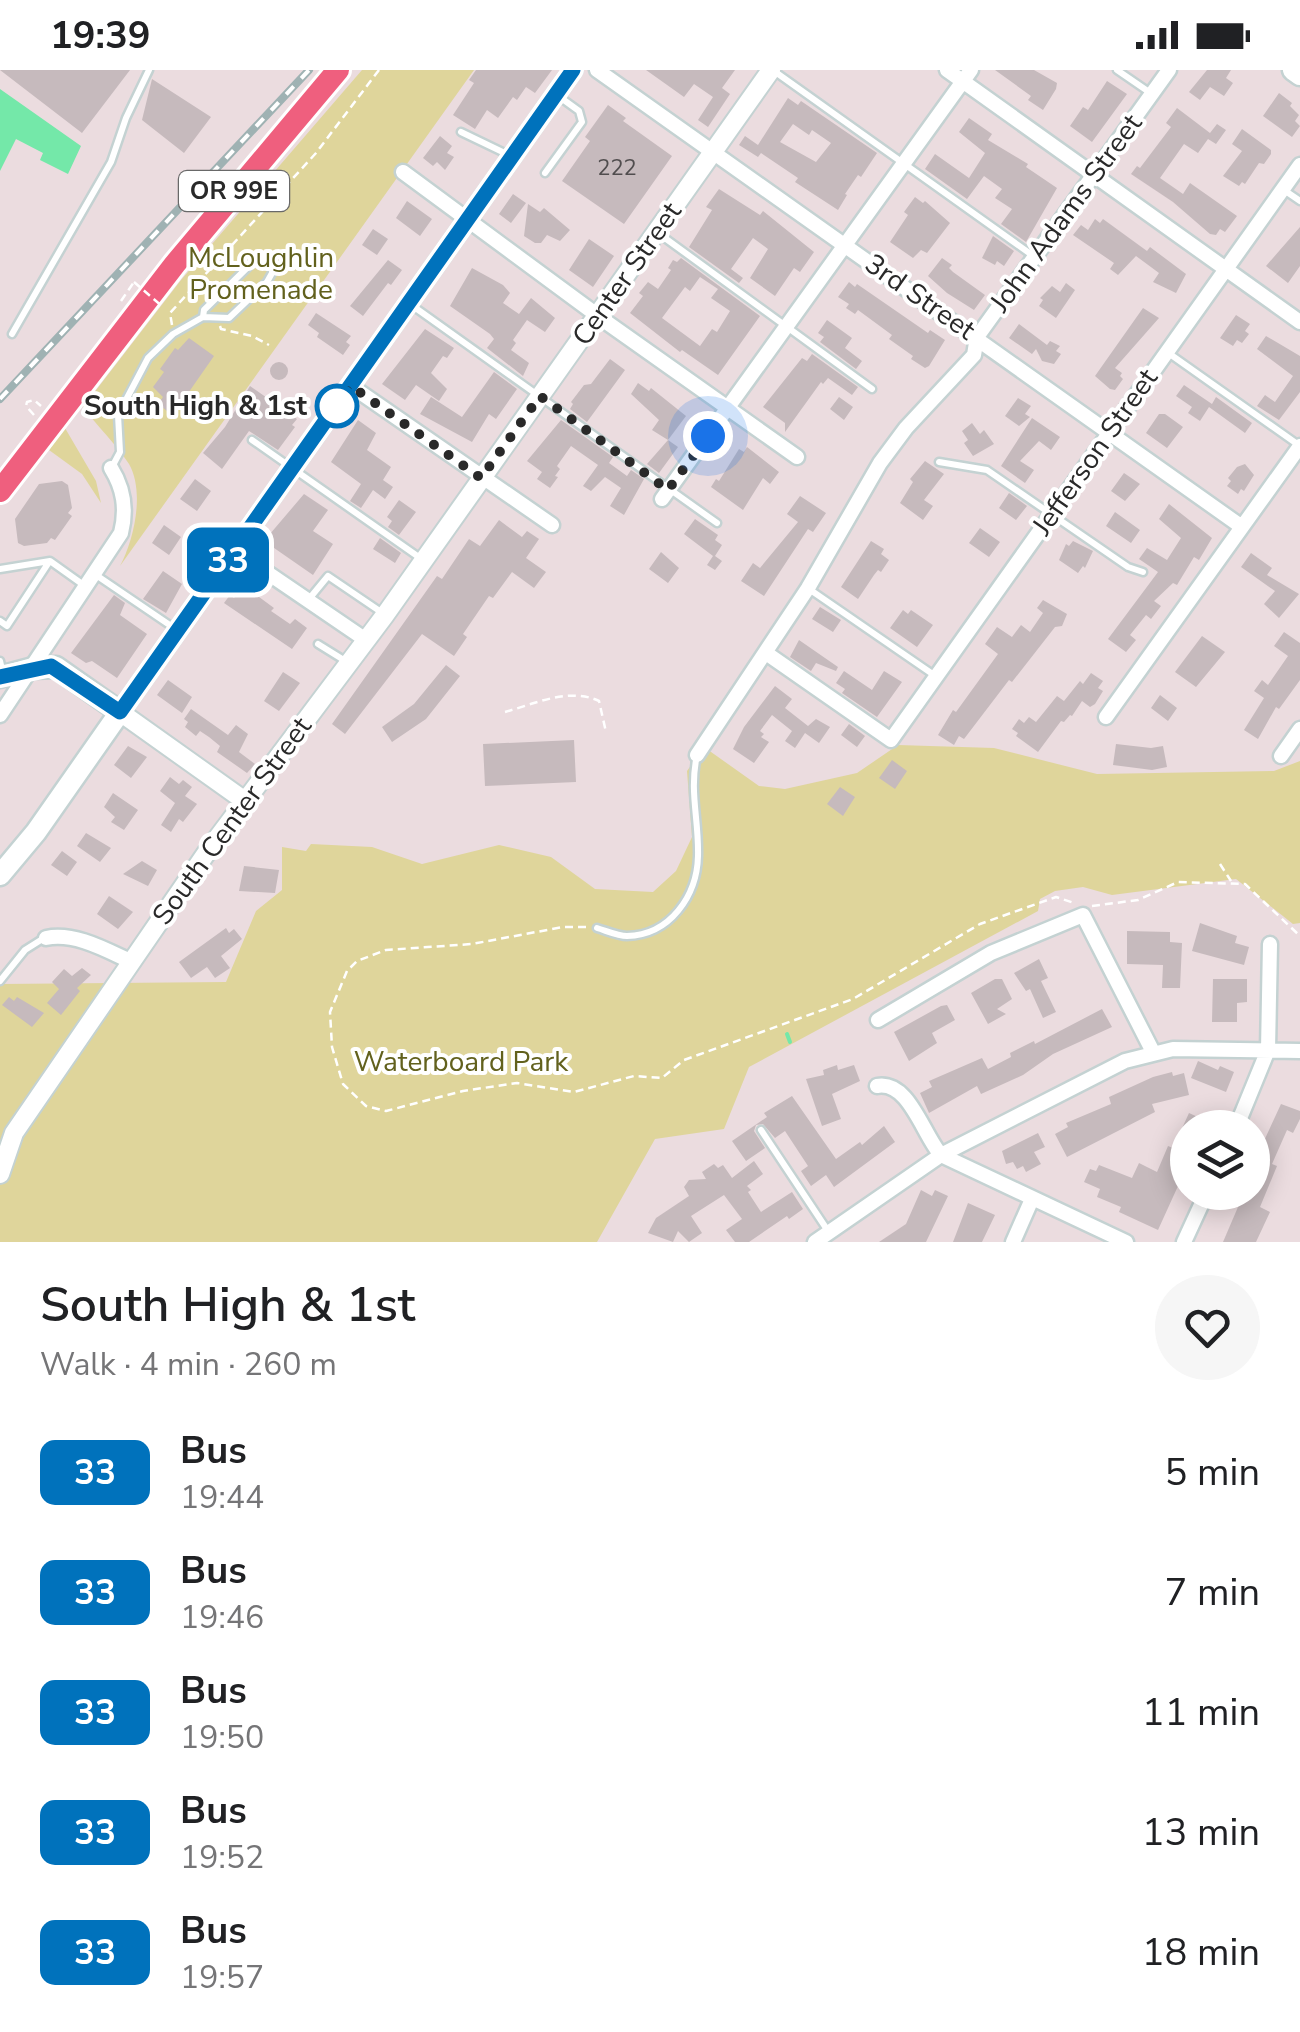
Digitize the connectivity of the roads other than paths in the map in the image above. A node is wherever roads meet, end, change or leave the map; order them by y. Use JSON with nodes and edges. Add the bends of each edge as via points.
{"nodes":[{"id":1,"x":149,"y":70,"type":"edge"},
{"id":2,"x":338,"y":70,"type":"edge"},
{"id":3,"x":574,"y":70,"type":"edge"},
{"id":4,"x":597,"y":70,"type":"edge"},
{"id":5,"x":772,"y":70,"type":"edge"},
{"id":6,"x":947,"y":70,"type":"edge"},
{"id":7,"x":1118,"y":70,"type":"edge"},
{"id":8,"x":1169,"y":70,"type":"edge"},
{"id":9,"x":1294,"y":70,"type":"edge"},
{"id":10,"x":1300,"y":75,"type":"edge"},
{"id":11,"x":967,"y":76,"type":"edge"},
{"id":12,"x":1152,"y":94,"type":"junction"},
{"id":13,"x":556,"y":95,"type":"junction"},
{"id":14,"x":461,"y":132,"type":"dead end"},
{"id":15,"x":714,"y":152,"type":"junction"},
{"id":16,"x":512,"y":157,"type":"junction"},
{"id":17,"x":904,"y":164,"type":"junction"},
{"id":18,"x":1300,"y":164,"type":"edge"},
{"id":19,"x":403,"y":172,"type":"dead end"},
{"id":20,"x":545,"y":173,"type":"dead end"},
{"id":21,"x":1093,"y":174,"type":"junction"},
{"id":22,"x":1282,"y":189,"type":"junction"},
{"id":23,"x":1300,"y":201,"type":"edge"},
{"id":24,"x":468,"y":220,"type":"junction"},
{"id":25,"x":657,"y":232,"type":"junction"},
{"id":26,"x":846,"y":244,"type":"junction"},
{"id":27,"x":1035,"y":257,"type":"junction"},
{"id":28,"x":1224,"y":268,"type":"junction"},
{"id":29,"x":410,"y":303,"type":"junction"},
{"id":30,"x":598,"y":316,"type":"junction"},
{"id":31,"x":202,"y":317,"type":"junction"},
{"id":32,"x":1300,"y":322,"type":"edge"},
{"id":33,"x":786,"y":327,"type":"junction"},
{"id":34,"x":12,"y":334,"type":"dead end"},
{"id":35,"x":977,"y":337,"type":"junction"},
{"id":36,"x":1166,"y":352,"type":"junction"},
{"id":37,"x":351,"y":386,"type":"junction"},
{"id":38,"x":872,"y":389,"type":"dead end"},
{"id":39,"x":540,"y":396,"type":"junction"},
{"id":40,"x":728,"y":408,"type":"junction"},
{"id":41,"x":1109,"y":431,"type":"junction"},
{"id":42,"x":252,"y":440,"type":"dead end"},
{"id":43,"x":1300,"y":446,"type":"edge"},
{"id":44,"x":797,"y":457,"type":"dead end"},
{"id":45,"x":939,"y":462,"type":"dead end"},
{"id":46,"x":293,"y":467,"type":"junction"},
{"id":47,"x":112,"y":468,"type":"joint"},
{"id":48,"x":481,"y":478,"type":"junction"},
{"id":49,"x":0,"y":491,"type":"edge"},
{"id":50,"x":665,"y":495,"type":"junction"},
{"id":51,"x":1050,"y":516,"type":"junction"},
{"id":52,"x":717,"y":523,"type":"dead end"},
{"id":53,"x":552,"y":525,"type":"dead end"},
{"id":54,"x":1242,"y":526,"type":"junction"},
{"id":55,"x":234,"y":550,"type":"junction"},
{"id":56,"x":424,"y":560,"type":"junction"},
{"id":57,"x":50,"y":562,"type":"junction"},
{"id":58,"x":0,"y":570,"type":"edge"},
{"id":59,"x":1143,"y":572,"type":"dead end"},
{"id":60,"x":91,"y":581,"type":"junction"},
{"id":61,"x":808,"y":588,"type":"junction"},
{"id":62,"x":308,"y":600,"type":"junction"},
{"id":63,"x":384,"y":615,"type":"junction"},
{"id":64,"x":0,"y":621,"type":"edge"},
{"id":65,"x":177,"y":630,"type":"junction"},
{"id":66,"x":366,"y":640,"type":"junction"},
{"id":67,"x":318,"y":644,"type":"dead end"},
{"id":68,"x":766,"y":653,"type":"junction"},
{"id":69,"x":349,"y":664,"type":"junction"},
{"id":70,"x":34,"y":668,"type":"junction"},
{"id":71,"x":1,"y":671,"type":"edge"},
{"id":72,"x":936,"y":676,"type":"junction"},
{"id":73,"x":120,"y":712,"type":"junction"},
{"id":74,"x":0,"y":714,"type":"edge"},
{"id":75,"x":1106,"y":717,"type":"dead end"},
{"id":76,"x":1300,"y":729,"type":"edge"},
{"id":77,"x":696,"y":755,"type":"joint"},
{"id":78,"x":1281,"y":756,"type":"dead end"},
{"id":79,"x":244,"y":800,"type":"junction"},
{"id":80,"x":0,"y":875,"type":"edge"},
{"id":81,"x":597,"y":928,"type":"road end"},
{"id":82,"x":46,"y":938,"type":"joint"},
{"id":83,"x":1270,"y":944,"type":"dead end"},
{"id":84,"x":132,"y":962,"type":"junction"},
{"id":85,"x":0,"y":981,"type":"edge"},
{"id":86,"x":878,"y":1020,"type":"dead end"},
{"id":87,"x":1268,"y":1050,"type":"junction"},
{"id":88,"x":1300,"y":1051,"type":"edge"},
{"id":89,"x":1153,"y":1052,"type":"junction"},
{"id":90,"x":878,"y":1086,"type":"dead end"},
{"id":91,"x":1243,"y":1110,"type":"edge"},
{"id":92,"x":761,"y":1130,"type":"dead end"},
{"id":93,"x":942,"y":1155,"type":"junction"},
{"id":94,"x":1,"y":1163,"type":"edge"},
{"id":95,"x":1032,"y":1199,"type":"junction"},
{"id":96,"x":1199,"y":1210,"type":"edge"},
{"id":97,"x":829,"y":1232,"type":"junction"},
{"id":98,"x":815,"y":1242,"type":"edge"},
{"id":99,"x":1013,"y":1242,"type":"edge"},
{"id":100,"x":1126,"y":1242,"type":"edge"},
{"id":101,"x":1184,"y":1242,"type":"edge"}],
"edges":[{"from":1,"to":34,"type":"lane","via":[[111,162]]},
{"from":2,"to":49,"type":"highway","number":"OR 99E","via":[[175,264]]},
{"from":3,"to":13,"type":"street"},
{"from":4,"to":15,"type":"street","name":"3rd Street"},
{"from":5,"to":15,"type":"street","name":"Center Street"},
{"from":5,"to":17,"type":"lane"},
{"from":6,"to":11,"type":"street"},
{"from":7,"to":12,"type":"lane"},
{"from":8,"to":12,"type":"street","name":"John Adams Street"},
{"from":9,"to":10,"type":"main road"},
{"from":11,"to":17,"type":"street"},
{"from":11,"to":21,"type":"street"},
{"from":12,"to":21,"type":"street","name":"John Adams Street"},
{"from":13,"to":16,"type":"street"},
{"from":13,"to":20,"type":"lane","via":[[579,111],[582,122]]},
{"from":14,"to":16,"type":"lane"},
{"from":15,"to":25,"type":"street","name":"Center Street"},
{"from":15,"to":26,"type":"street","name":"3rd Street"},
{"from":16,"to":24,"type":"street"},
{"from":17,"to":26,"type":"street"},
{"from":17,"to":27,"type":"lane"},
{"from":18,"to":22,"type":"street","name":"Jefferson Street"},
{"from":19,"to":24,"type":"street"},
{"from":21,"to":27,"type":"street","name":"John Adams Street"},
{"from":21,"to":28,"type":"street"},
{"from":22,"to":23,"type":"lane"},
{"from":22,"to":28,"type":"street","name":"Jefferson Street"},
{"from":24,"to":29,"type":"street"},
{"from":24,"to":30,"type":"street"},
{"from":25,"to":30,"type":"street","name":"Center Street"},
{"from":25,"to":33,"type":"lane"},
{"from":26,"to":33,"type":"street"},
{"from":26,"to":35,"type":"street","name":"3rd Street"},
{"from":27,"to":35,"type":"street","name":"John Adams Street"},
{"from":28,"to":32,"type":"street"},
{"from":28,"to":36,"type":"street","name":"Jefferson Street"},
{"from":29,"to":37,"type":"street"},
{"from":29,"to":39,"type":"lane"},
{"from":30,"to":39,"type":"street","name":"Center Street"},
{"from":30,"to":40,"type":"street"},
{"from":31,"to":31,"type":"lane","via":[[252,263],[266,258],[276,266],[229,318]]},
{"from":31,"to":47,"type":"lane","via":[[148,358],[118,415],[120,452]]},
{"from":33,"to":38,"type":"lane"},
{"from":33,"to":40,"type":"street"},
{"from":35,"to":41,"type":"street","name":"3rd Street"},
{"from":35,"to":61,"type":"street","name":"John Adams Street","via":[[974,356],[880,463]]},
{"from":36,"to":41,"type":"street","name":"Jefferson Street"},
{"from":36,"to":43,"type":"lane"},
{"from":37,"to":46,"type":"street"},
{"from":37,"to":48,"type":"street"},
{"from":39,"to":48,"type":"street","name":"Center Street"},
{"from":39,"to":50,"type":"lane"},
{"from":40,"to":44,"type":"street"},
{"from":40,"to":50,"type":"street"},
{"from":41,"to":51,"type":"street","name":"Jefferson Street"},
{"from":41,"to":54,"type":"street","name":"3rd Street"},
{"from":42,"to":46,"type":"lane"},
{"from":43,"to":54,"type":"street"},
{"from":45,"to":51,"type":"lane","via":[[987,470]]},
{"from":46,"to":55,"type":"street"},
{"from":46,"to":56,"type":"lane"},
{"from":47,"to":60,"type":"street","via":[[123,492],[123,524]]},
{"from":48,"to":53,"type":"street"},
{"from":48,"to":56,"type":"street","name":"South Center Street"},
{"from":50,"to":52,"type":"lane"},
{"from":51,"to":59,"type":"lane"},
{"from":51,"to":72,"type":"street","name":"Jefferson Street"},
{"from":54,"to":75,"type":"street"},
{"from":55,"to":62,"type":"street"},
{"from":55,"to":65,"type":"street"},
{"from":56,"to":63,"type":"street","name":"South Center Street"},
{"from":57,"to":58,"type":"lane"},
{"from":57,"to":60,"type":"lane"},
{"from":57,"to":64,"type":"lane","via":[[7,626]]},
{"from":60,"to":65,"type":"lane"},
{"from":60,"to":70,"type":"street"},
{"from":61,"to":68,"type":"street","name":"John Adams Street"},
{"from":61,"to":72,"type":"lane"},
{"from":62,"to":63,"type":"lane","via":[[328,576]]},
{"from":62,"to":66,"type":"street"},
{"from":63,"to":66,"type":"street","name":"South Center Street"},
{"from":65,"to":73,"type":"street"},
{"from":66,"to":69,"type":"street","name":"South Center Street"},
{"from":67,"to":69,"type":"lane"},
{"from":68,"to":72,"type":"street","name":"Jefferson Street","via":[[891,740]]},
{"from":68,"to":77,"type":"street","name":"John Adams Street"},
{"from":69,"to":79,"type":"street","name":"South Center Street"},
{"from":70,"to":71,"type":"main road"},
{"from":70,"to":73,"type":"main road","via":[[60,669]]},
{"from":70,"to":74,"type":"street"},
{"from":73,"to":79,"type":"street"},
{"from":73,"to":80,"type":"main road"},
{"from":76,"to":78,"type":"street"},
{"from":77,"to":81,"type":"lane","via":[[691,788],[698,861],[679,912],[652,932],[624,936]]},
{"from":79,"to":84,"type":"street","name":"South Center Street"},
{"from":82,"to":84,"type":"street","via":[[84,941]]},
{"from":82,"to":85,"type":"lane","via":[[32,944]]},
{"from":83,"to":87,"type":"street"},
{"from":84,"to":94,"type":"street","name":"South Center Street"},
{"from":86,"to":89,"type":"street","via":[[991,953],[1081,911]]},
{"from":87,"to":88,"type":"street"},
{"from":87,"to":89,"type":"street"},
{"from":87,"to":91,"type":"street"},
{"from":89,"to":93,"type":"street"},
{"from":90,"to":93,"type":"street","via":[[902,1093]]},
{"from":92,"to":97,"type":"lane"},
{"from":93,"to":95,"type":"street"},
{"from":93,"to":97,"type":"street"},
{"from":95,"to":99,"type":"street"},
{"from":95,"to":100,"type":"street"},
{"from":96,"to":101,"type":"street"},
{"from":97,"to":98,"type":"street"}]}
